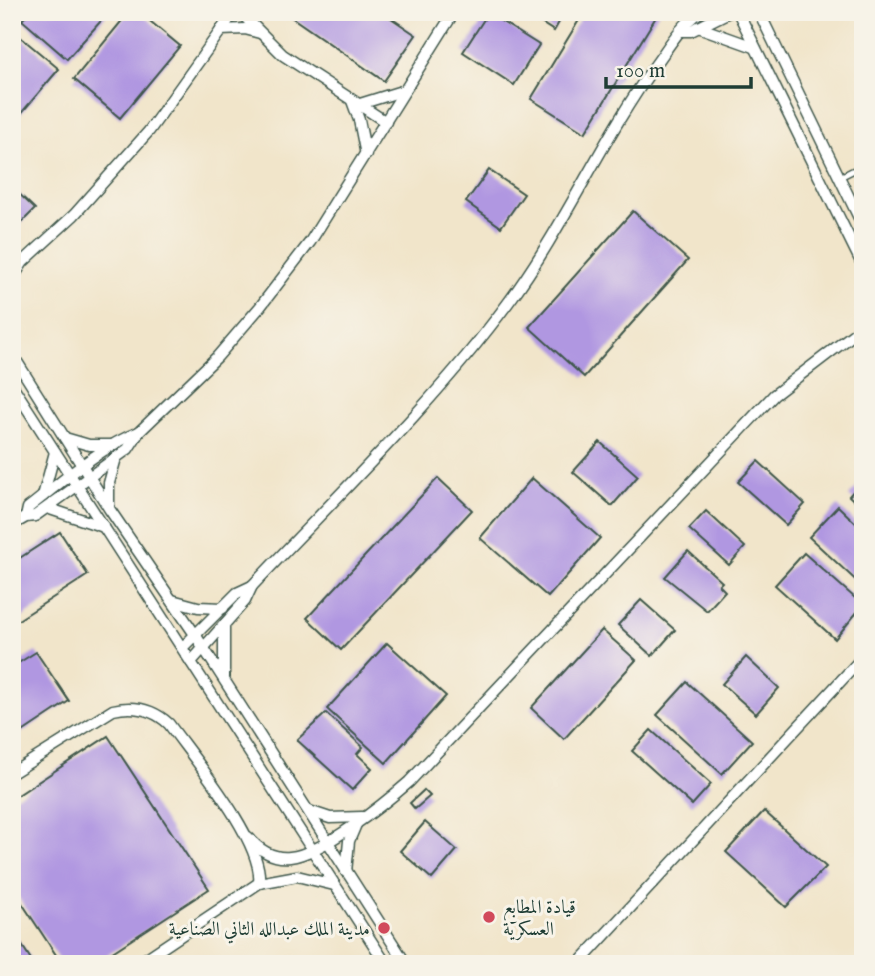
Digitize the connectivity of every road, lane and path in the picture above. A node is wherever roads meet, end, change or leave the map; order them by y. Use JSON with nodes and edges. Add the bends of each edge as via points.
{"nodes":[{"id":1,"x":234,"y":12,"type":"edge"},
{"id":2,"x":240,"y":12,"type":"edge"},
{"id":3,"x":454,"y":12,"type":"edge"},
{"id":4,"x":729,"y":12,"type":"edge"},
{"id":5,"x":738,"y":12,"type":"edge"},
{"id":6,"x":759,"y":12,"type":"edge"},
{"id":7,"x":769,"y":12,"type":"edge"},
{"id":8,"x":698,"y":13,"type":"edge"},
{"id":9,"x":698,"y":27,"type":"junction"},
{"id":10,"x":221,"y":30,"type":"junction"},
{"id":11,"x":680,"y":31,"type":"junction"},
{"id":12,"x":260,"y":33,"type":"junction"},
{"id":13,"x":774,"y":44,"type":"junction"},
{"id":14,"x":754,"y":47,"type":"junction"},
{"id":15,"x":405,"y":90,"type":"junction"},
{"id":16,"x":356,"y":101,"type":"junction"},
{"id":17,"x":386,"y":122,"type":"junction"},
{"id":18,"x":366,"y":155,"type":"junction"},
{"id":19,"x":863,"y":171,"type":"edge"},
{"id":20,"x":839,"y":177,"type":"junction"},
{"id":21,"x":863,"y":226,"type":"edge"},
{"id":22,"x":18,"y":263,"type":"edge"},
{"id":23,"x":863,"y":266,"type":"edge"},
{"id":24,"x":12,"y":279,"type":"edge"},
{"id":25,"x":863,"y":315,"type":"edge"},
{"id":26,"x":858,"y":332,"type":"edge"},
{"id":27,"x":12,"y":354,"type":"edge"},
{"id":28,"x":12,"y":385,"type":"edge"},
{"id":29,"x":139,"y":432,"type":"junction"},
{"id":30,"x":65,"y":438,"type":"junction"},
{"id":31,"x":113,"y":445,"type":"junction"},
{"id":32,"x":55,"y":452,"type":"junction"},
{"id":33,"x":116,"y":458,"type":"junction"},
{"id":34,"x":82,"y":467,"type":"junction"},
{"id":35,"x":70,"y":476,"type":"junction"},
{"id":36,"x":90,"y":479,"type":"junction"},
{"id":37,"x":78,"y":487,"type":"junction"},
{"id":38,"x":42,"y":497,"type":"junction"},
{"id":39,"x":47,"y":508,"type":"junction"},
{"id":40,"x":110,"y":510,"type":"junction"},
{"id":41,"x":26,"y":517,"type":"junction"},
{"id":42,"x":12,"y":525,"type":"edge"},
{"id":43,"x":104,"y":527,"type":"junction"},
{"id":44,"x":252,"y":586,"type":"junction"},
{"id":45,"x":172,"y":600,"type":"junction"},
{"id":46,"x":223,"y":608,"type":"junction"},
{"id":47,"x":224,"y":626,"type":"junction"},
{"id":48,"x":196,"y":636,"type":"junction"},
{"id":49,"x":183,"y":648,"type":"junction"},
{"id":50,"x":204,"y":649,"type":"junction"},
{"id":51,"x":863,"y":657,"type":"edge"},
{"id":52,"x":191,"y":662,"type":"junction"},
{"id":53,"x":225,"y":683,"type":"junction"},
{"id":54,"x":12,"y":773,"type":"edge"},
{"id":55,"x":309,"y":811,"type":"junction"},
{"id":56,"x":361,"y":820,"type":"junction"},
{"id":57,"x":248,"y":838,"type":"junction"},
{"id":58,"x":327,"y":840,"type":"junction"},
{"id":59,"x":312,"y":849,"type":"junction"},
{"id":60,"x":346,"y":872,"type":"junction"},
{"id":61,"x":259,"y":883,"type":"junction"},
{"id":62,"x":334,"y":885,"type":"junction"},
{"id":63,"x":384,"y":963,"type":"edge"},
{"id":64,"x":138,"y":964,"type":"edge"},
{"id":65,"x":406,"y":964,"type":"edge"},
{"id":66,"x":578,"y":964,"type":"edge"}],
"edges":[{"from":1,"to":10,"type":"street"},
{"from":2,"to":12,"type":"street"},
{"from":3,"to":15,"type":"street"},
{"from":4,"to":9,"type":"street"},
{"from":5,"to":14,"type":"street"},
{"from":6,"to":13,"type":"street"},
{"from":7,"to":13,"type":"street"},
{"from":8,"to":11,"type":"street"},
{"from":9,"to":11,"type":"street"},
{"from":9,"to":14,"type":"street"},
{"from":10,"to":12,"type":"street"},
{"from":10,"to":22,"type":"street","via":[[149,131],[74,215]]},
{"from":11,"to":44,"type":"street","via":[[628,102],[508,303],[394,435]]},
{"from":12,"to":16,"type":"street","via":[[303,70]]},
{"from":13,"to":20,"type":"street"},
{"from":14,"to":23,"type":"street"},
{"from":15,"to":16,"type":"street"},
{"from":15,"to":17,"type":"street"},
{"from":16,"to":17,"type":"street"},
{"from":16,"to":18,"type":"street"},
{"from":17,"to":18,"type":"street"},
{"from":18,"to":29,"type":"street","via":[[310,242],[260,307],[208,367]]},
{"from":19,"to":20,"type":"lane","via":[[856,169]]},
{"from":20,"to":21,"type":"street"},
{"from":22,"to":24,"type":"street"},
{"from":25,"to":26,"type":"street"},
{"from":26,"to":56,"type":"street","via":[[774,395],[410,782]]},
{"from":27,"to":30,"type":"street"},
{"from":28,"to":32,"type":"street"},
{"from":29,"to":31,"type":"street"},
{"from":29,"to":33,"type":"street"},
{"from":30,"to":31,"type":"street"},
{"from":30,"to":34,"type":"street"},
{"from":31,"to":34,"type":"street"},
{"from":32,"to":35,"type":"street"},
{"from":32,"to":38,"type":"street"},
{"from":33,"to":36,"type":"street"},
{"from":33,"to":40,"type":"street","via":[[109,483]]},
{"from":34,"to":35,"type":"street"},
{"from":34,"to":36,"type":"street"},
{"from":35,"to":37,"type":"street"},
{"from":35,"to":38,"type":"street"},
{"from":36,"to":37,"type":"street"},
{"from":36,"to":40,"type":"street"},
{"from":37,"to":39,"type":"street"},
{"from":37,"to":43,"type":"street"},
{"from":38,"to":41,"type":"street","via":[[28,508]]},
{"from":39,"to":41,"type":"street"},
{"from":39,"to":43,"type":"street"},
{"from":40,"to":45,"type":"street"},
{"from":41,"to":42,"type":"street"},
{"from":43,"to":49,"type":"street"},
{"from":44,"to":46,"type":"street"},
{"from":44,"to":47,"type":"street"},
{"from":45,"to":46,"type":"street"},
{"from":45,"to":48,"type":"street"},
{"from":46,"to":48,"type":"street"},
{"from":47,"to":50,"type":"street"},
{"from":47,"to":53,"type":"street"},
{"from":48,"to":49,"type":"street"},
{"from":48,"to":50,"type":"street"},
{"from":49,"to":52,"type":"street"},
{"from":50,"to":52,"type":"street"},
{"from":50,"to":53,"type":"street"},
{"from":51,"to":66,"type":"street"},
{"from":52,"to":59,"type":"street"},
{"from":53,"to":55,"type":"street"},
{"from":54,"to":57,"type":"street","via":[[113,710],[145,709],[170,724]]},
{"from":55,"to":56,"type":"street"},
{"from":55,"to":58,"type":"street"},
{"from":56,"to":58,"type":"street"},
{"from":56,"to":60,"type":"street","via":[[349,841]]},
{"from":57,"to":59,"type":"street","via":[[263,852],[282,858]]},
{"from":57,"to":61,"type":"street","via":[[258,864]]},
{"from":58,"to":59,"type":"street"},
{"from":58,"to":60,"type":"street"},
{"from":59,"to":62,"type":"street"},
{"from":60,"to":65,"type":"street"},
{"from":61,"to":62,"type":"street","via":[[297,876]]},
{"from":61,"to":64,"type":"street"},
{"from":62,"to":63,"type":"street"}]}
